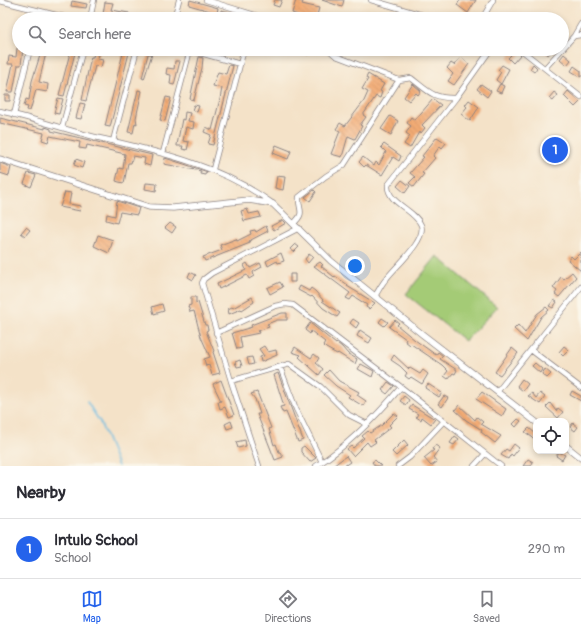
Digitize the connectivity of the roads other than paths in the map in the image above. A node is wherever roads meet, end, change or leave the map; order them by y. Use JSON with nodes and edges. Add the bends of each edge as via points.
{"nodes":[{"id":1,"x":94,"y":0,"type":"edge"},
{"id":2,"x":179,"y":0,"type":"edge"},
{"id":3,"x":206,"y":0,"type":"edge"},
{"id":4,"x":371,"y":0,"type":"edge"},
{"id":5,"x":493,"y":0,"type":"edge"},
{"id":6,"x":0,"y":2,"type":"edge"},
{"id":7,"x":39,"y":11,"type":"joint"},
{"id":8,"x":43,"y":12,"type":"edge"},
{"id":9,"x":91,"y":12,"type":"edge"},
{"id":10,"x":176,"y":12,"type":"edge"},
{"id":11,"x":246,"y":12,"type":"edge"},
{"id":12,"x":412,"y":12,"type":"edge"},
{"id":13,"x":486,"y":12,"type":"edge"},
{"id":14,"x":581,"y":24,"type":"edge"},
{"id":15,"x":581,"y":35,"type":"edge"},
{"id":16,"x":574,"y":36,"type":"junction"},
{"id":17,"x":569,"y":42,"type":"edge"},
{"id":18,"x":28,"y":56,"type":"edge"},
{"id":19,"x":81,"y":56,"type":"edge"},
{"id":20,"x":135,"y":56,"type":"edge"},
{"id":21,"x":186,"y":56,"type":"edge"},
{"id":22,"x":212,"y":56,"type":"edge"},
{"id":23,"x":242,"y":56,"type":"edge"},
{"id":24,"x":338,"y":56,"type":"edge"},
{"id":25,"x":486,"y":56,"type":"edge"},
{"id":26,"x":530,"y":56,"type":"edge"},
{"id":27,"x":556,"y":56,"type":"edge"},
{"id":28,"x":240,"y":64,"type":"junction"},
{"id":29,"x":546,"y":68,"type":"junction"},
{"id":30,"x":399,"y":80,"type":"junction"},
{"id":31,"x":581,"y":97,"type":"edge"},
{"id":32,"x":456,"y":98,"type":"junction"},
{"id":33,"x":0,"y":111,"type":"edge"},
{"id":34,"x":14,"y":114,"type":"junction"},
{"id":35,"x":62,"y":128,"type":"junction"},
{"id":36,"x":113,"y":141,"type":"junction"},
{"id":37,"x":163,"y":153,"type":"junction"},
{"id":38,"x":0,"y":159,"type":"edge"},
{"id":39,"x":214,"y":169,"type":"junction"},
{"id":40,"x":273,"y":204,"type":"junction"},
{"id":41,"x":294,"y":223,"type":"junction"},
{"id":42,"x":299,"y":228,"type":"junction"},
{"id":43,"x":581,"y":287,"type":"edge"},
{"id":44,"x":375,"y":296,"type":"junction"},
{"id":45,"x":216,"y":333,"type":"junction"},
{"id":46,"x":531,"y":350,"type":"junction"},
{"id":47,"x":280,"y":367,"type":"junction"},
{"id":48,"x":230,"y":381,"type":"junction"},
{"id":49,"x":401,"y":387,"type":"junction"},
{"id":50,"x":581,"y":388,"type":"edge"},
{"id":51,"x":497,"y":392,"type":"junction"},
{"id":52,"x":533,"y":420,"type":"edge"},
{"id":53,"x":444,"y":421,"type":"junction"},
{"id":54,"x":367,"y":424,"type":"junction"},
{"id":55,"x":569,"y":448,"type":"edge"},
{"id":56,"x":485,"y":454,"type":"junction"},
{"id":57,"x":581,"y":458,"type":"edge"},
{"id":58,"x":322,"y":462,"type":"junction"},
{"id":59,"x":259,"y":466,"type":"edge"},
{"id":60,"x":316,"y":466,"type":"edge"},
{"id":61,"x":398,"y":466,"type":"edge"},
{"id":62,"x":474,"y":466,"type":"edge"},
{"id":63,"x":501,"y":466,"type":"edge"}],
"edges":[{"from":1,"to":9,"type":"street"},
{"from":2,"to":10,"type":"street"},
{"from":3,"to":11,"type":"street"},
{"from":4,"to":12,"type":"street"},
{"from":5,"to":13,"type":"street"},
{"from":6,"to":7,"type":"street"},
{"from":7,"to":8,"type":"street"},
{"from":14,"to":16,"type":"street"},
{"from":15,"to":16,"type":"street"},
{"from":16,"to":17,"type":"street"},
{"from":18,"to":34,"type":"street"},
{"from":19,"to":35,"type":"street"},
{"from":20,"to":36,"type":"street"},
{"from":21,"to":37,"type":"street"},
{"from":22,"to":28,"type":"street"},
{"from":23,"to":28,"type":"street"},
{"from":24,"to":30,"type":"street"},
{"from":25,"to":32,"type":"street"},
{"from":26,"to":29,"type":"street"},
{"from":27,"to":29,"type":"street"},
{"from":28,"to":39,"type":"street"},
{"from":29,"to":31,"type":"street"},
{"from":30,"to":32,"type":"street","via":[[411,78],[438,97]]},
{"from":30,"to":41,"type":"street","via":[[344,165],[299,197],[301,213],[300,218]]},
{"from":32,"to":44,"type":"street","via":[[388,186],[387,190],[391,196],[417,220],[422,231]]},
{"from":33,"to":34,"type":"street"},
{"from":34,"to":35,"type":"street"},
{"from":35,"to":36,"type":"street"},
{"from":36,"to":37,"type":"street"},
{"from":37,"to":39,"type":"street"},
{"from":38,"to":40,"type":"street","via":[[149,207],[173,208],[249,200]]},
{"from":39,"to":40,"type":"street"},
{"from":40,"to":41,"type":"street"},
{"from":41,"to":42,"type":"street"},
{"from":42,"to":44,"type":"street","via":[[331,261]]},
{"from":42,"to":45,"type":"street","via":[[204,279],[203,288]]},
{"from":43,"to":46,"type":"street"},
{"from":44,"to":51,"type":"street"},
{"from":45,"to":48,"type":"street"},
{"from":45,"to":49,"type":"street","via":[[275,306],[293,305]]},
{"from":46,"to":50,"type":"street"},
{"from":46,"to":51,"type":"street"},
{"from":47,"to":48,"type":"street"},
{"from":47,"to":54,"type":"street","via":[[286,364],[292,366],[328,393],[349,415]]},
{"from":47,"to":58,"type":"street","via":[[296,409]]},
{"from":48,"to":59,"type":"street"},
{"from":49,"to":53,"type":"street"},
{"from":49,"to":54,"type":"street"},
{"from":51,"to":52,"type":"street"},
{"from":53,"to":56,"type":"street"},
{"from":53,"to":61,"type":"street"},
{"from":54,"to":58,"type":"street","via":[[350,441]]},
{"from":55,"to":57,"type":"street"},
{"from":56,"to":62,"type":"street"},
{"from":56,"to":63,"type":"street"},
{"from":58,"to":60,"type":"street"}]}
